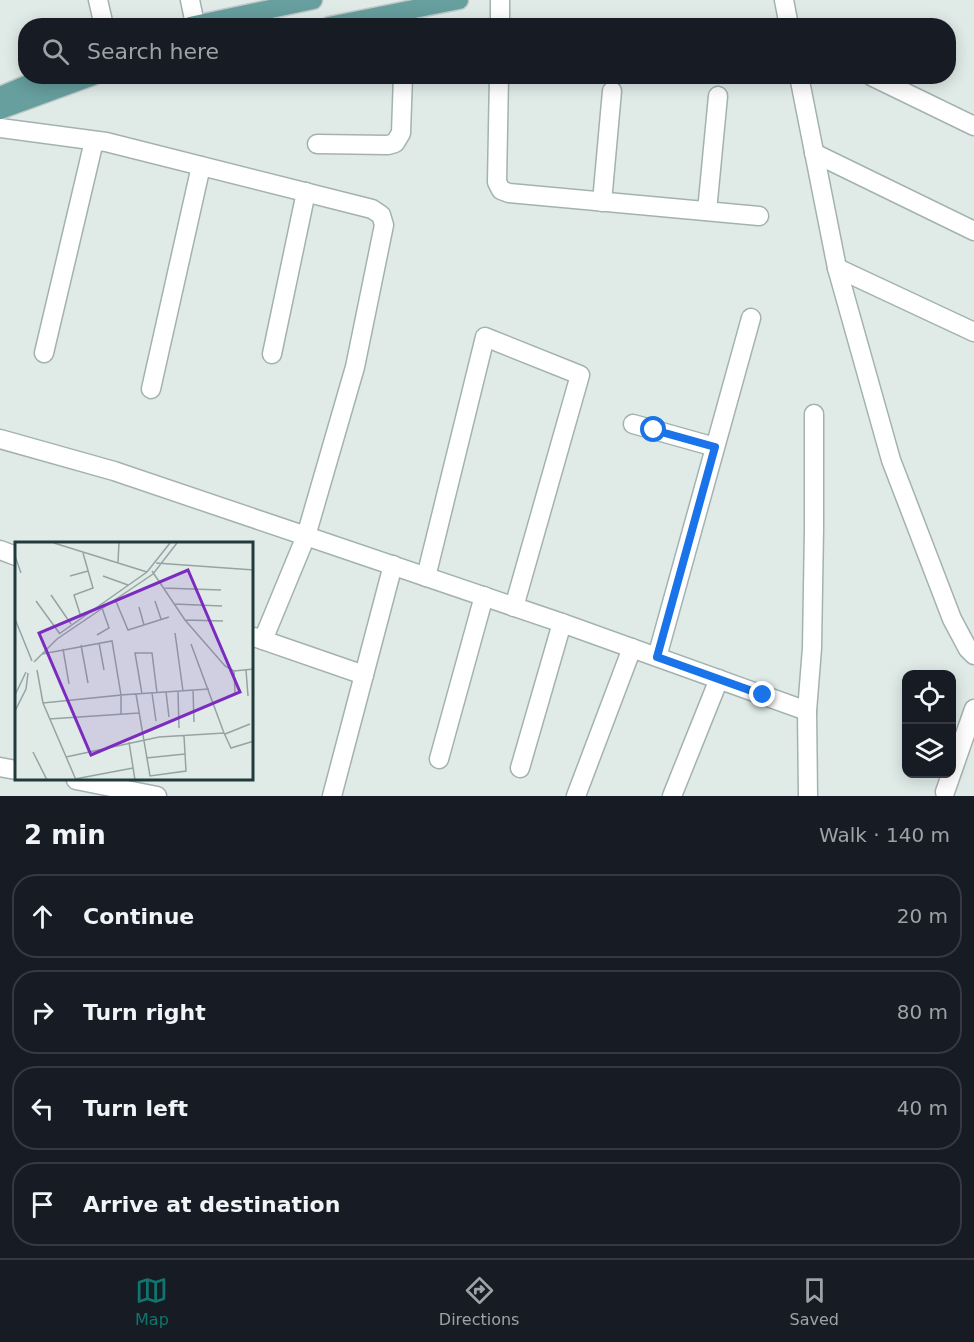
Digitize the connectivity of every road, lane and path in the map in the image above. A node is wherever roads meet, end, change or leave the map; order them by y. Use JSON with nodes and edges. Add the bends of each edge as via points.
{"nodes":[{"id":1,"x":98,"y":0,"type":"edge"},
{"id":2,"x":189,"y":0,"type":"edge"},
{"id":3,"x":313,"y":0,"type":"edge"},
{"id":4,"x":459,"y":0,"type":"edge"},
{"id":5,"x":500,"y":0,"type":"edge"},
{"id":6,"x":784,"y":0,"type":"edge"},
{"id":7,"x":268,"y":4,"type":"edge"},
{"id":8,"x":102,"y":18,"type":"edge"},
{"id":9,"x":191,"y":18,"type":"edge"},
{"id":10,"x":217,"y":18,"type":"edge"},
{"id":11,"x":405,"y":18,"type":"edge"},
{"id":12,"x":500,"y":18,"type":"edge"},
{"id":13,"x":787,"y":18,"type":"edge"},
{"id":14,"x":28,"y":84,"type":"edge"},
{"id":15,"x":71,"y":84,"type":"edge"},
{"id":16,"x":403,"y":84,"type":"edge"},
{"id":17,"x":499,"y":84,"type":"edge"},
{"id":18,"x":801,"y":84,"type":"edge"},
{"id":19,"x":887,"y":84,"type":"edge"},
{"id":20,"x":612,"y":91,"type":"dead end"},
{"id":21,"x":0,"y":96,"type":"edge"},
{"id":22,"x":718,"y":96,"type":"dead end"},
{"id":23,"x":0,"y":110,"type":"edge"},
{"id":24,"x":974,"y":126,"type":"edge"},
{"id":25,"x":0,"y":128,"type":"edge"},
{"id":26,"x":93,"y":141,"type":"junction"},
{"id":27,"x":317,"y":144,"type":"dead end"},
{"id":28,"x":814,"y":153,"type":"junction"},
{"id":29,"x":201,"y":166,"type":"junction"},
{"id":30,"x":306,"y":192,"type":"junction"},
{"id":31,"x":602,"y":202,"type":"junction"},
{"id":32,"x":707,"y":211,"type":"junction"},
{"id":33,"x":759,"y":216,"type":"dead end"},
{"id":34,"x":974,"y":231,"type":"edge"},
{"id":35,"x":837,"y":268,"type":"junction"},
{"id":36,"x":751,"y":318,"type":"dead end"},
{"id":37,"x":974,"y":332,"type":"edge"},
{"id":38,"x":44,"y":353,"type":"dead end"},
{"id":39,"x":272,"y":354,"type":"dead end"},
{"id":40,"x":151,"y":389,"type":"dead end"},
{"id":41,"x":814,"y":414,"type":"dead end"},
{"id":42,"x":633,"y":424,"type":"dead end"},
{"id":43,"x":0,"y":439,"type":"edge"},
{"id":44,"x":715,"y":447,"type":"junction"},
{"id":45,"x":306,"y":536,"type":"junction"},
{"id":46,"x":0,"y":550,"type":"edge"},
{"id":47,"x":15,"y":556,"type":"edge"},
{"id":48,"x":393,"y":565,"type":"junction"},
{"id":49,"x":426,"y":576,"type":"junction"},
{"id":50,"x":484,"y":596,"type":"junction"},
{"id":51,"x":514,"y":607,"type":"junction"},
{"id":52,"x":562,"y":623,"type":"junction"},
{"id":53,"x":258,"y":638,"type":"edge"},
{"id":54,"x":632,"y":648,"type":"junction"},
{"id":55,"x":974,"y":655,"type":"edge"},
{"id":56,"x":657,"y":657,"type":"junction"},
{"id":57,"x":364,"y":675,"type":"junction"},
{"id":58,"x":719,"y":679,"type":"junction"},
{"id":59,"x":974,"y":709,"type":"edge"},
{"id":60,"x":807,"y":711,"type":"junction"},
{"id":61,"x":439,"y":759,"type":"dead end"},
{"id":62,"x":0,"y":767,"type":"edge"},
{"id":63,"x":520,"y":768,"type":"dead end"},
{"id":64,"x":15,"y":770,"type":"edge"},
{"id":65,"x":81,"y":781,"type":"edge"},
{"id":66,"x":945,"y":792,"type":"dead end"},
{"id":67,"x":157,"y":796,"type":"edge"},
{"id":68,"x":332,"y":796,"type":"edge"},
{"id":69,"x":576,"y":796,"type":"edge"},
{"id":70,"x":672,"y":796,"type":"edge"},
{"id":71,"x":808,"y":796,"type":"edge"}],
"edges":[{"from":1,"to":8,"type":"street"},
{"from":2,"to":9,"type":"street"},
{"from":3,"to":7,"type":"main road"},
{"from":4,"to":11,"type":"main road"},
{"from":5,"to":12,"type":"street"},
{"from":6,"to":13,"type":"street"},
{"from":7,"to":10,"type":"main road"},
{"from":14,"to":21,"type":"main road"},
{"from":15,"to":23,"type":"main road"},
{"from":16,"to":27,"type":"street","via":[[401,133],[395,143]]},
{"from":17,"to":31,"type":"street","via":[[497,182],[501,190]]},
{"from":18,"to":28,"type":"street"},
{"from":19,"to":24,"type":"street"},
{"from":20,"to":31,"type":"street"},
{"from":22,"to":32,"type":"street"},
{"from":25,"to":26,"type":"street"},
{"from":26,"to":29,"type":"street"},
{"from":26,"to":38,"type":"street"},
{"from":28,"to":34,"type":"street"},
{"from":28,"to":35,"type":"street"},
{"from":29,"to":30,"type":"street"},
{"from":29,"to":40,"type":"street"},
{"from":30,"to":39,"type":"street"},
{"from":30,"to":45,"type":"street","via":[[372,209],[381,215],[384,225],[355,367]]},
{"from":31,"to":32,"type":"street"},
{"from":32,"to":33,"type":"street"},
{"from":35,"to":37,"type":"street"},
{"from":35,"to":55,"type":"street","via":[[891,460],[952,619]]},
{"from":36,"to":44,"type":"street"},
{"from":41,"to":60,"type":"street","via":[[812,648]]},
{"from":42,"to":44,"type":"street"},
{"from":43,"to":45,"type":"street","via":[[114,471]]},
{"from":44,"to":56,"type":"street"},
{"from":45,"to":48,"type":"street"},
{"from":45,"to":53,"type":"street"},
{"from":46,"to":47,"type":"street"},
{"from":48,"to":49,"type":"street"},
{"from":48,"to":57,"type":"street"},
{"from":49,"to":50,"type":"street"},
{"from":49,"to":51,"type":"street","via":[[485,337],[580,375]]},
{"from":50,"to":51,"type":"street"},
{"from":50,"to":61,"type":"street"},
{"from":51,"to":52,"type":"street"},
{"from":52,"to":54,"type":"street"},
{"from":52,"to":63,"type":"street"},
{"from":53,"to":57,"type":"street"},
{"from":54,"to":56,"type":"street"},
{"from":54,"to":69,"type":"street"},
{"from":56,"to":58,"type":"street"},
{"from":57,"to":68,"type":"street"},
{"from":58,"to":60,"type":"street"},
{"from":58,"to":70,"type":"street"},
{"from":59,"to":66,"type":"street"},
{"from":60,"to":71,"type":"street"},
{"from":62,"to":64,"type":"street"},
{"from":65,"to":67,"type":"street"}]}
